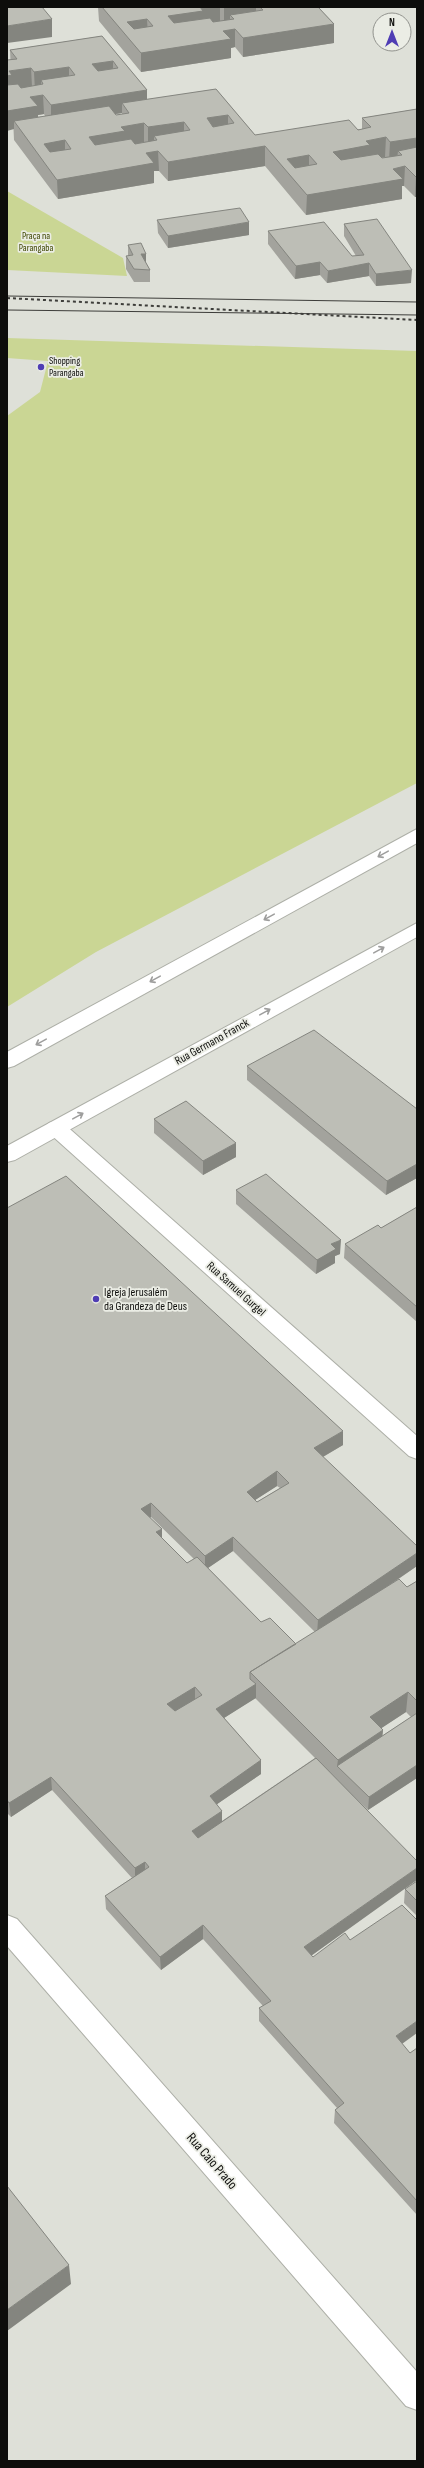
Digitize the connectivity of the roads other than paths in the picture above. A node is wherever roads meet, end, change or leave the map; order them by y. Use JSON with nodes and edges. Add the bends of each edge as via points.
{"nodes":[{"id":1,"x":417,"y":835,"type":"edge"},
{"id":2,"x":417,"y":929,"type":"edge"},
{"id":3,"x":7,"y":1061,"type":"edge"},
{"id":4,"x":56,"y":1128,"type":"junction"},
{"id":5,"x":7,"y":1155,"type":"edge"},
{"id":6,"x":417,"y":1450,"type":"edge"},
{"id":7,"x":7,"y":1927,"type":"edge"},
{"id":8,"x":417,"y":2395,"type":"edge"}],
"edges":[{"from":1,"to":3,"type":"main road","one_way":true},
{"from":4,"to":2,"type":"main road","name":"Rua Germano Franck","one_way":true},
{"from":4,"to":5,"type":"main road","name":"Rua Germano Franck"},
{"from":4,"to":6,"type":"main road","name":"Rua Samuel Gurgel"},
{"from":7,"to":8,"type":"main road","name":"Rua Caio Prado"}]}
